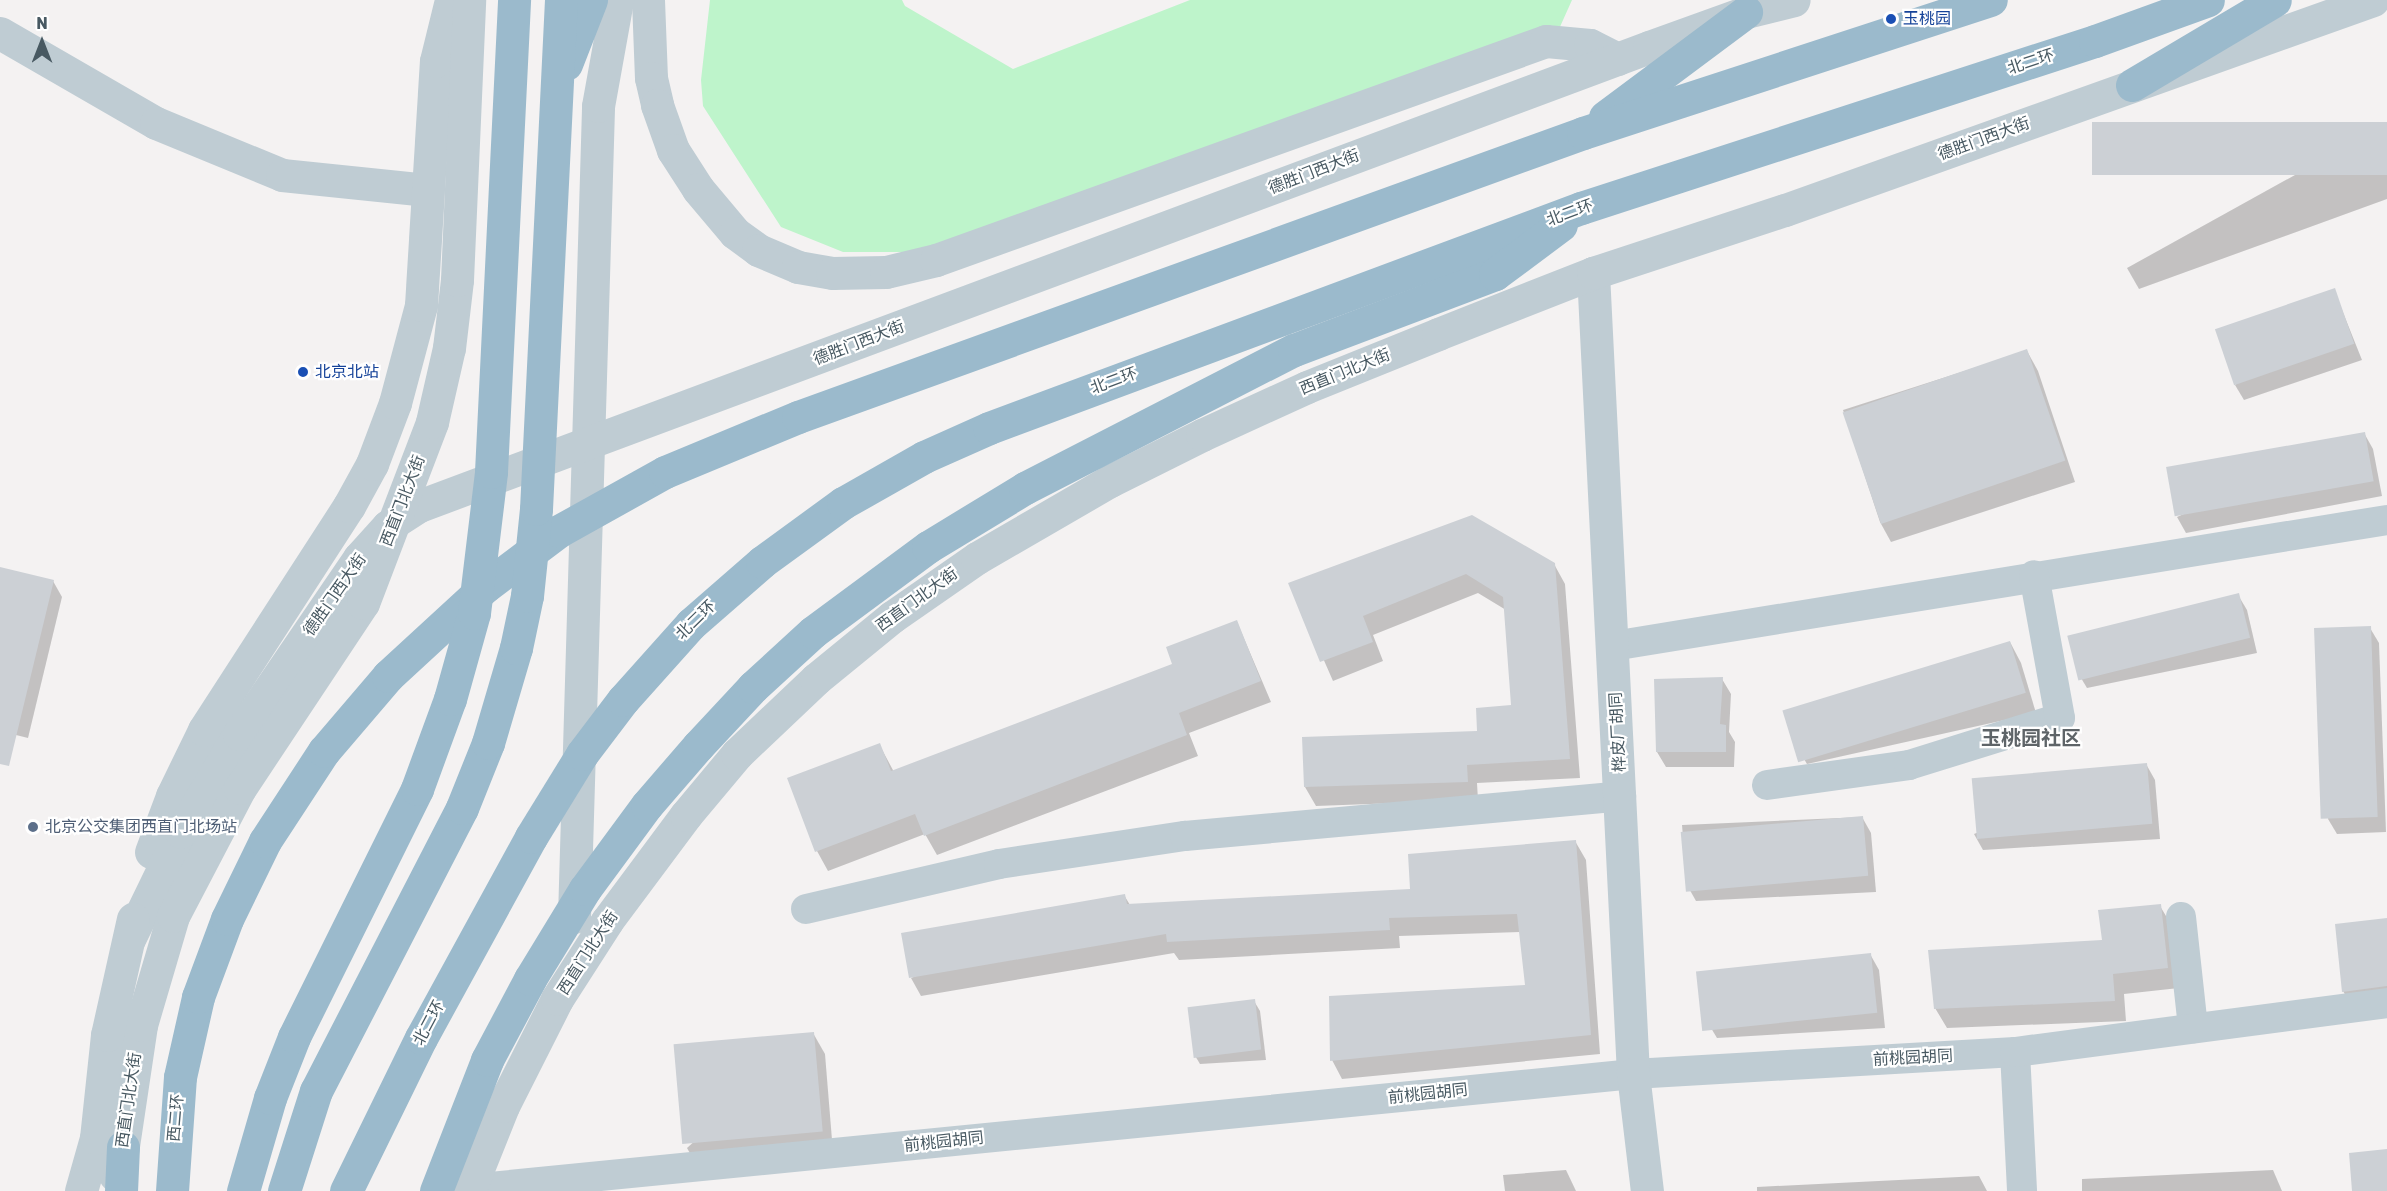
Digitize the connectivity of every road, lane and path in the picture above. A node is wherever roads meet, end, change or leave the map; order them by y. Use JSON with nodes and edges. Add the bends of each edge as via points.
{"nodes":[{"id":1,"x":451,"y":0,"type":"edge"},
{"id":2,"x":469,"y":0,"type":"edge"},
{"id":3,"x":492,"y":0,"type":"edge"},
{"id":4,"x":514,"y":0,"type":"edge"},
{"id":5,"x":561,"y":0,"type":"edge"},
{"id":6,"x":591,"y":0,"type":"edge"},
{"id":7,"x":617,"y":0,"type":"edge"},
{"id":8,"x":648,"y":0,"type":"edge"},
{"id":9,"x":1794,"y":0,"type":"edge"},
{"id":10,"x":1991,"y":0,"type":"edge"},
{"id":11,"x":2208,"y":0,"type":"edge"},
{"id":12,"x":2274,"y":0,"type":"edge"},
{"id":13,"x":2373,"y":0,"type":"edge"},
{"id":14,"x":1746,"y":12,"type":"junction"},
{"id":15,"x":0,"y":33,"type":"edge"},
{"id":16,"x":1618,"y":59,"type":"junction"},
{"id":17,"x":2132,"y":85,"type":"junction"},
{"id":18,"x":557,"y":100,"type":"junction"},
{"id":19,"x":507,"y":120,"type":"junction"},
{"id":20,"x":1583,"y":133,"type":"junction"},
{"id":21,"x":427,"y":190,"type":"junction"},
{"id":22,"x":1581,"y":208,"type":"junction"},
{"id":23,"x":1593,"y":273,"type":"junction"},
{"id":24,"x":2387,"y":520,"type":"edge"},
{"id":25,"x":2034,"y":575,"type":"junction"},
{"id":26,"x":1613,"y":646,"type":"junction"},
{"id":27,"x":1767,"y":785,"type":"dead end"},
{"id":28,"x":1621,"y":796,"type":"junction"},
{"id":29,"x":806,"y":909,"type":"dead end"},
{"id":30,"x":2181,"y":917,"type":"dead end"},
{"id":31,"x":129,"y":939,"type":"junction"},
{"id":32,"x":573,"y":973,"type":"junction"},
{"id":33,"x":2387,"y":1002,"type":"edge"},
{"id":34,"x":2193,"y":1028,"type":"junction"},
{"id":35,"x":186,"y":1046,"type":"junction"},
{"id":36,"x":2015,"y":1052,"type":"junction"},
{"id":37,"x":1633,"y":1074,"type":"junction"},
{"id":38,"x":123,"y":1147,"type":"junction"},
{"id":39,"x":469,"y":1190,"type":"edge"},
{"id":40,"x":81,"y":1191,"type":"edge"},
{"id":41,"x":107,"y":1191,"type":"edge"},
{"id":42,"x":121,"y":1191,"type":"edge"},
{"id":43,"x":150,"y":1191,"type":"edge"},
{"id":44,"x":172,"y":1191,"type":"edge"},
{"id":45,"x":243,"y":1191,"type":"edge"},
{"id":46,"x":284,"y":1191,"type":"edge"},
{"id":47,"x":346,"y":1191,"type":"edge"},
{"id":48,"x":436,"y":1191,"type":"edge"},
{"id":49,"x":1647,"y":1191,"type":"edge"},
{"id":50,"x":2022,"y":1191,"type":"edge"}],
"edges":[{"from":1,"to":21,"type":"street","via":[[436,61]]},
{"from":2,"to":38,"type":"street","name":"西直门北大街","via":[[457,280],[449,348],[432,422],[363,603],[240,788],[175,911],[142,1019]]},
{"from":3,"to":19,"type":"highway"},
{"from":4,"to":19,"type":"highway"},
{"from":5,"to":18,"type":"highway"},
{"from":6,"to":18,"type":"highway","via":[[561,75]]},
{"from":7,"to":32,"type":"street","via":[[597,125]]},
{"from":8,"to":16,"type":"street","via":[[655,96],[669,141],[698,189],[728,225],[758,250],[798,267],[832,273],[886,272],[936,260],[1546,41],[1590,45]]},
{"from":9,"to":14,"type":"street","name":"德胜门西大街"},
{"from":10,"to":20,"type":"highway"},
{"from":11,"to":22,"type":"highway","name":"北二环","via":[[2095,41]]},
{"from":12,"to":17,"type":"highway"},
{"from":13,"to":17,"type":"street","name":"德胜门西大街"},
{"from":14,"to":16,"type":"street","name":"德胜门西大街"},
{"from":14,"to":20,"type":"highway"},
{"from":15,"to":21,"type":"street","via":[[156,123],[282,175]]},
{"from":16,"to":31,"type":"street","name":"德胜门西大街","via":[[419,506],[375,538],[216,770],[173,846]]},
{"from":17,"to":23,"type":"street","name":"德胜门西大街","via":[[1785,210]]},
{"from":18,"to":46,"type":"highway","via":[[536,509],[527,596],[516,648],[488,743],[466,799],[321,1079]]},
{"from":19,"to":45,"type":"highway","via":[[490,494],[483,564],[468,638],[410,806],[285,1056]]},
{"from":20,"to":35,"type":"highway","via":[[1168,281],[697,458],[559,531],[486,586],[418,647],[336,736],[265,841],[207,968]]},
{"from":21,"to":31,"type":"street","via":[[422,298],[416,334],[380,444],[340,521],[194,749],[157,836]]},
{"from":22,"to":47,"type":"highway","name":"北二环","via":[[939,449],[862,491],[792,538],[732,586],[666,650],[570,772],[400,1077]]},
{"from":22,"to":48,"type":"highway","via":[[1495,274],[1294,350],[1140,427],[978,515],[888,574],[813,632],[698,746],[630,826],[550,942],[487,1060]]},
{"from":23,"to":26,"type":"street","name":"桦皮厂胡同"},
{"from":23,"to":32,"type":"street","name":"西直门北大街","via":[[1245,414],[1083,496],[948,578],[832,665],[737,754],[663,844]]},
{"from":24,"to":25,"type":"street"},
{"from":25,"to":26,"type":"street"},
{"from":25,"to":27,"type":"street","via":[[2060,718],[1909,765]]},
{"from":26,"to":28,"type":"street","name":"桦皮厂胡同"},
{"from":28,"to":29,"type":"street","via":[[1185,836],[999,864]]},
{"from":28,"to":37,"type":"street","name":"桦皮厂胡同"},
{"from":30,"to":34,"type":"street"},
{"from":31,"to":40,"type":"street","via":[[105,1047],[96,1138]]},
{"from":32,"to":39,"type":"street","name":"西直门北大街","via":[[511,1088]]},
{"from":33,"to":34,"type":"street","name":"前桃园胡同"},
{"from":34,"to":36,"type":"street","name":"前桃园胡同"},
{"from":35,"to":43,"type":"highway"},
{"from":35,"to":44,"type":"highway","name":"西二环","via":[[177,1104]]},
{"from":36,"to":37,"type":"street","name":"前桃园胡同"},
{"from":36,"to":50,"type":"street"},
{"from":37,"to":39,"type":"street","name":"前桃园胡同"},
{"from":37,"to":49,"type":"street","name":"桦皮厂胡同"},
{"from":38,"to":41,"type":"street","name":"西直门北大街"},
{"from":38,"to":42,"type":"highway"}]}
